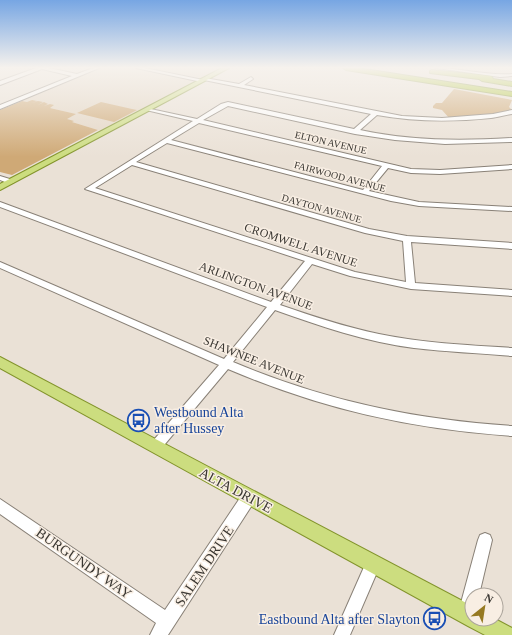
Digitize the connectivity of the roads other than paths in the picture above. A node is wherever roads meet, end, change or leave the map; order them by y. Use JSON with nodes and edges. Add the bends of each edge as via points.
{"nodes":[{"id":1,"x":24,"y":98,"type":"edge"},
{"id":2,"x":170,"y":98,"type":"edge"},
{"id":3,"x":298,"y":98,"type":"edge"},
{"id":4,"x":0,"y":107,"type":"edge"},
{"id":5,"x":148,"y":109,"type":"junction"},
{"id":6,"x":512,"y":112,"type":"edge"},
{"id":7,"x":375,"y":113,"type":"junction"},
{"id":8,"x":199,"y":121,"type":"junction"},
{"id":9,"x":355,"y":132,"type":"junction"},
{"id":10,"x":512,"y":140,"type":"edge"},
{"id":11,"x":167,"y":141,"type":"junction"},
{"id":12,"x":132,"y":163,"type":"junction"},
{"id":13,"x":386,"y":166,"type":"junction"},
{"id":14,"x":512,"y":167,"type":"edge"},
{"id":15,"x":0,"y":178,"type":"edge"},
{"id":16,"x":10,"y":182,"type":"junction"},
{"id":17,"x":0,"y":187,"type":"edge"},
{"id":18,"x":364,"y":192,"type":"junction"},
{"id":19,"x":0,"y":204,"type":"edge"},
{"id":20,"x":512,"y":209,"type":"edge"},
{"id":21,"x":407,"y":238,"type":"junction"},
{"id":22,"x":512,"y":246,"type":"edge"},
{"id":23,"x":310,"y":261,"type":"junction"},
{"id":24,"x":0,"y":265,"type":"edge"},
{"id":25,"x":411,"y":286,"type":"junction"},
{"id":26,"x":512,"y":293,"type":"edge"},
{"id":27,"x":273,"y":306,"type":"junction"},
{"id":28,"x":512,"y":352,"type":"edge"},
{"id":29,"x":0,"y":362,"type":"edge"},
{"id":30,"x":226,"y":364,"type":"junction"},
{"id":31,"x":512,"y":431,"type":"edge"},
{"id":32,"x":156,"y":446,"type":"junction"},
{"id":33,"x":249,"y":497,"type":"junction"},
{"id":34,"x":0,"y":506,"type":"edge"},
{"id":35,"x":485,"y":540,"type":"dead end"},
{"id":36,"x":372,"y":564,"type":"junction"},
{"id":37,"x":476,"y":587,"type":"edge"},
{"id":38,"x":464,"y":613,"type":"edge"},
{"id":39,"x":167,"y":621,"type":"junction"},
{"id":40,"x":490,"y":627,"type":"edge"},
{"id":41,"x":158,"y":635,"type":"edge"},
{"id":42,"x":342,"y":635,"type":"edge"},
{"id":43,"x":505,"y":635,"type":"edge"}],
"edges":[{"from":1,"to":4,"type":"street"},
{"from":2,"to":5,"type":"main road"},
{"from":3,"to":7,"type":"street"},
{"from":5,"to":8,"type":"street","name":"ELTON AVENUE"},
{"from":5,"to":16,"type":"main road"},
{"from":6,"to":7,"type":"street","via":[[493,116],[427,120]]},
{"from":7,"to":9,"type":"street"},
{"from":8,"to":9,"type":"street","via":[[228,104]]},
{"from":8,"to":11,"type":"street"},
{"from":8,"to":13,"type":"street","name":"ELTON AVENUE"},
{"from":9,"to":10,"type":"street","via":[[424,142]]},
{"from":11,"to":12,"type":"street"},
{"from":11,"to":18,"type":"street","name":"FAIRWOOD AVENUE"},
{"from":12,"to":21,"type":"street","name":"DAYTON AVENUE","via":[[348,226]]},
{"from":12,"to":23,"type":"street","name":"CROMWELL AVENUE","via":[[89,188]]},
{"from":13,"to":14,"type":"street","name":"ELTON AVENUE","via":[[430,172]]},
{"from":13,"to":18,"type":"street"},
{"from":15,"to":16,"type":"street"},
{"from":16,"to":17,"type":"main road"},
{"from":18,"to":20,"type":"street","name":"FAIRWOOD AVENUE","via":[[403,202]]},
{"from":19,"to":27,"type":"street","name":"ARLINGTON AVENUE"},
{"from":21,"to":22,"type":"street","name":"DAYTON AVENUE"},
{"from":21,"to":25,"type":"street"},
{"from":23,"to":25,"type":"street","name":"CROMWELL AVENUE","via":[[353,274]]},
{"from":23,"to":27,"type":"street"},
{"from":24,"to":30,"type":"street","name":"SHAWNEE AVENUE"},
{"from":25,"to":26,"type":"street","name":"CROMWELL AVENUE"},
{"from":27,"to":28,"type":"street","name":"ARLINGTON AVENUE","via":[[327,325],[379,338]]},
{"from":27,"to":30,"type":"street"},
{"from":29,"to":32,"type":"main road","name":"ALTA DRIVE"},
{"from":30,"to":31,"type":"street","name":"SHAWNEE AVENUE","via":[[325,401],[424,422]]},
{"from":30,"to":32,"type":"street"},
{"from":32,"to":33,"type":"main road","name":"ALTA DRIVE"},
{"from":33,"to":36,"type":"main road","name":"ALTA DRIVE"},
{"from":33,"to":39,"type":"street","name":"SALEM DRIVE"},
{"from":34,"to":39,"type":"street","name":"BURGUNDY WAY"},
{"from":35,"to":37,"type":"street"},
{"from":36,"to":38,"type":"main road","name":"ALTA DRIVE"},
{"from":36,"to":42,"type":"street"},
{"from":39,"to":41,"type":"street","name":"SALEM DRIVE"},
{"from":40,"to":43,"type":"main road","name":"ALTA DRIVE"}]}
